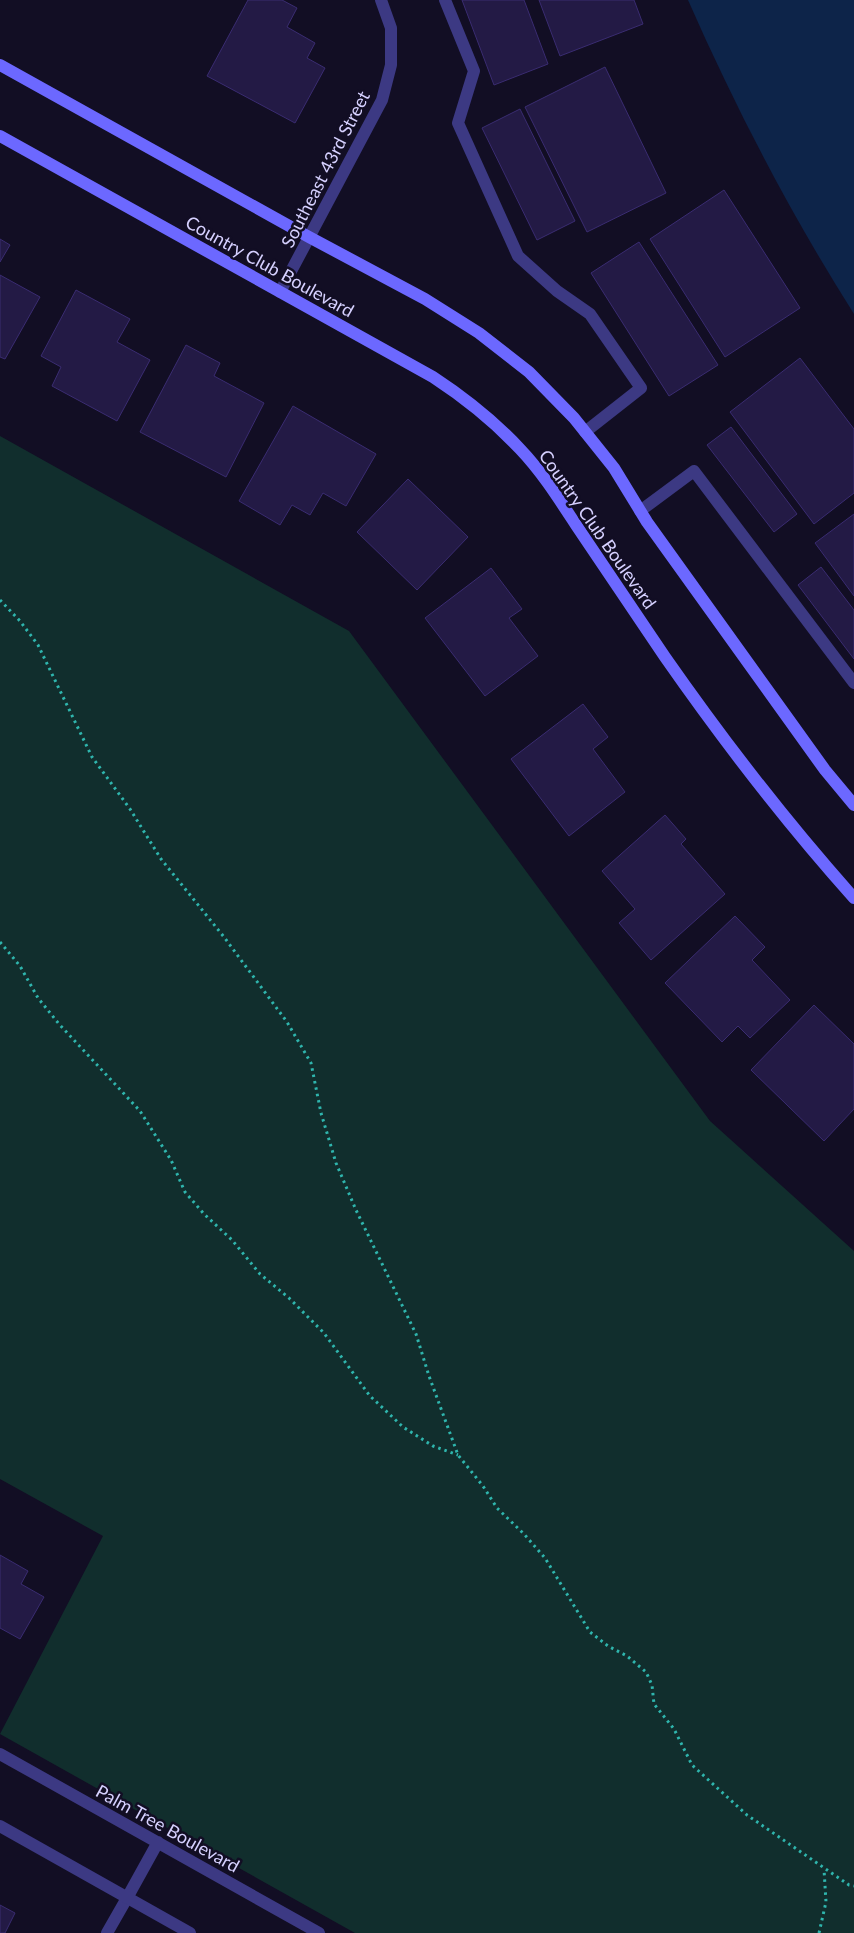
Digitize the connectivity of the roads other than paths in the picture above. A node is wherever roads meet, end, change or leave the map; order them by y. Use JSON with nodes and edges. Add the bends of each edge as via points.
{"nodes":[{"id":1,"x":381,"y":0,"type":"edge"},
{"id":2,"x":445,"y":0,"type":"edge"},
{"id":3,"x":0,"y":65,"type":"edge"},
{"id":4,"x":0,"y":136,"type":"edge"},
{"id":5,"x":309,"y":237,"type":"junction"},
{"id":6,"x":280,"y":292,"type":"junction"},
{"id":7,"x":585,"y":432,"type":"junction"},
{"id":8,"x":640,"y":511,"type":"junction"},
{"id":9,"x":854,"y":683,"type":"edge"},
{"id":10,"x":854,"y":805,"type":"edge"},
{"id":11,"x":854,"y":898,"type":"edge"},
{"id":12,"x":0,"y":1754,"type":"edge"},
{"id":13,"x":0,"y":1826,"type":"edge"},
{"id":14,"x":158,"y":1842,"type":"junction"},
{"id":15,"x":126,"y":1898,"type":"junction"},
{"id":16,"x":107,"y":1933,"type":"edge"},
{"id":17,"x":190,"y":1933,"type":"edge"},
{"id":18,"x":319,"y":1933,"type":"edge"}],
"edges":[{"from":1,"to":5,"type":"street","name":"Southeast 43rd Street","via":[[391,28],[391,65],[382,100]]},
{"from":2,"to":7,"type":"street","via":[[474,72],[458,123],[518,256],[557,291],[590,314],[642,388]]},
{"from":3,"to":5,"type":"main road"},
{"from":4,"to":6,"type":"main road","name":"Country Club Boulevard"},
{"from":5,"to":6,"type":"street","name":"Southeast 43rd Street"},
{"from":5,"to":7,"type":"main road","via":[[425,299],[479,333],[529,372]]},
{"from":6,"to":11,"type":"main road","name":"Country Club Boulevard","via":[[433,377],[465,398],[522,450],[730,745]]},
{"from":7,"to":8,"type":"main road","via":[[614,468]]},
{"from":8,"to":9,"type":"street","via":[[694,471]]},
{"from":8,"to":10,"type":"main road","via":[[825,770]]},
{"from":12,"to":14,"type":"street","name":"Palm Tree Boulevard"},
{"from":13,"to":15,"type":"street"},
{"from":14,"to":15,"type":"street"},
{"from":14,"to":18,"type":"street","name":"Palm Tree Boulevard"},
{"from":15,"to":16,"type":"street"},
{"from":15,"to":17,"type":"street"}]}
